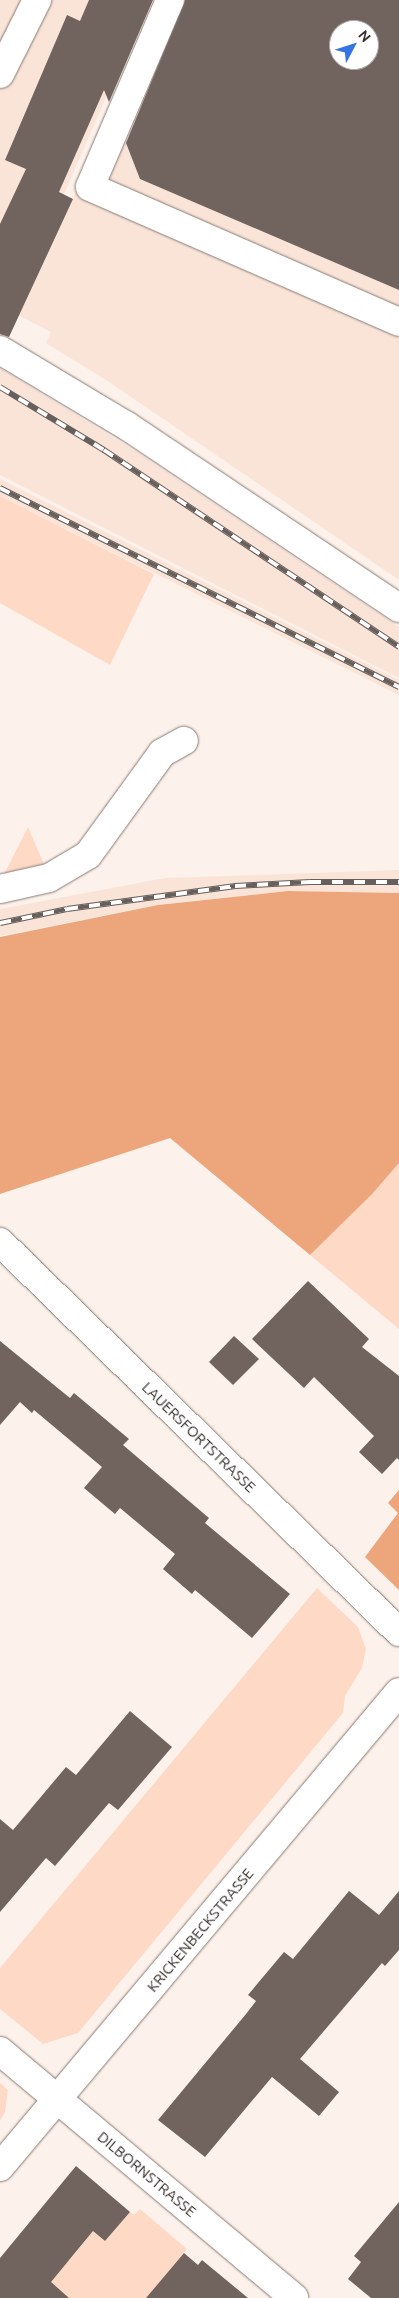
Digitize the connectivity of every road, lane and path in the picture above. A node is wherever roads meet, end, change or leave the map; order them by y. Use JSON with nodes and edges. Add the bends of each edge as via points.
{"nodes":[{"id":1,"x":37,"y":0,"type":"edge"},
{"id":2,"x":170,"y":0,"type":"edge"},
{"id":3,"x":0,"y":74,"type":"edge"},
{"id":4,"x":399,"y":322,"type":"edge"},
{"id":5,"x":0,"y":350,"type":"edge"},
{"id":6,"x":399,"y":608,"type":"edge"},
{"id":7,"x":184,"y":740,"type":"dead end"},
{"id":8,"x":0,"y":889,"type":"edge"},
{"id":9,"x":0,"y":1242,"type":"edge"},
{"id":10,"x":399,"y":1632,"type":"edge"},
{"id":11,"x":399,"y":1692,"type":"edge"},
{"id":12,"x":0,"y":2051,"type":"edge"},
{"id":13,"x":57,"y":2098,"type":"junction"},
{"id":14,"x":0,"y":2166,"type":"edge"},
{"id":15,"x":294,"y":2298,"type":"edge"}],
"edges":[{"from":1,"to":3,"type":"street"},
{"from":2,"to":4,"type":"street","via":[[90,188]]},
{"from":5,"to":6,"type":"street","via":[[127,426]]},
{"from":7,"to":8,"type":"street","via":[[162,753],[88,855],[49,878]]},
{"from":9,"to":10,"type":"street","name":"LAUERSFORTSTRASSE"},
{"from":11,"to":13,"type":"street","name":"KRICKENBECKSTRASSE"},
{"from":12,"to":13,"type":"street","name":"DILBORNSTRASSE"},
{"from":13,"to":14,"type":"street","name":"KRICKENBECKSTRASSE"},
{"from":13,"to":15,"type":"street","name":"DILBORNSTRASSE"}]}
